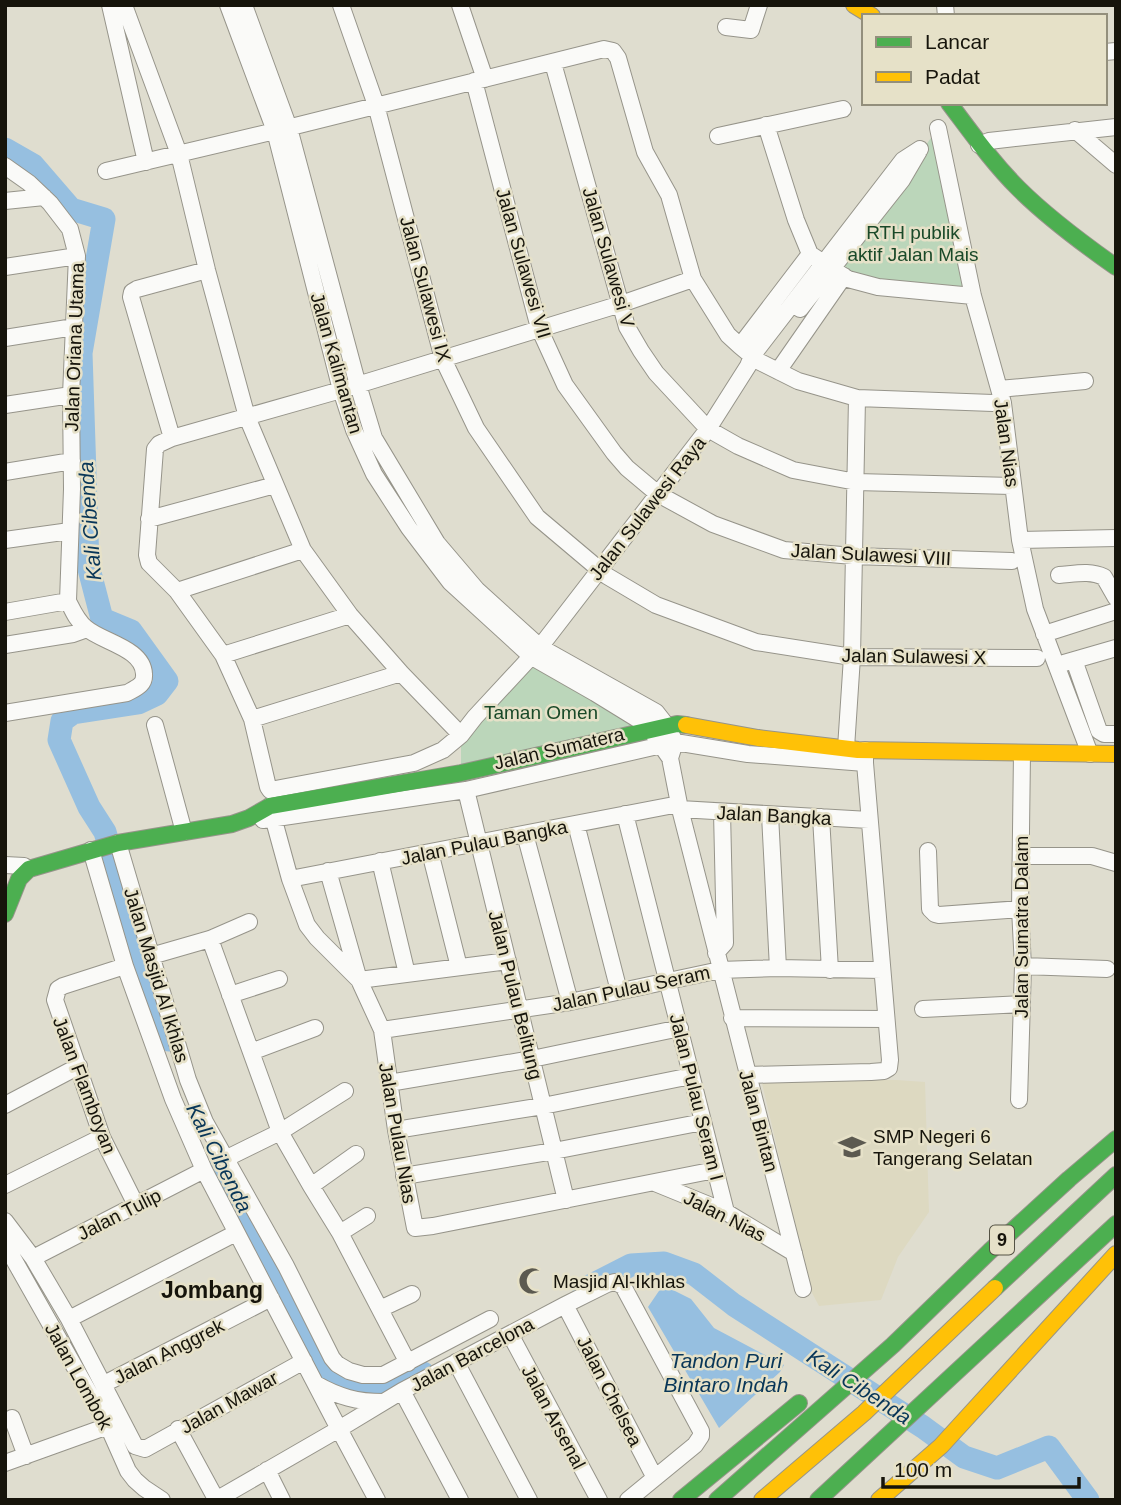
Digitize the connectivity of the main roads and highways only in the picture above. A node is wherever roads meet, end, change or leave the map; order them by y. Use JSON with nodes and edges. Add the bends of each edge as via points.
{"nodes":[{"id":1,"x":951,"y":105,"type":"edge"},
{"id":2,"x":1116,"y":267,"type":"edge"},
{"id":3,"x":1116,"y":754,"type":"edge"},
{"id":4,"x":5,"y":914,"type":"edge"},
{"id":5,"x":1116,"y":1139,"type":"edge"},
{"id":6,"x":1116,"y":1175,"type":"edge"},
{"id":7,"x":1116,"y":1224,"type":"edge"},
{"id":8,"x":1116,"y":1254,"type":"edge"},
{"id":9,"x":805,"y":1398,"type":"dead end"},
{"id":10,"x":681,"y":1500,"type":"edge"},
{"id":11,"x":717,"y":1500,"type":"edge"},
{"id":12,"x":762,"y":1500,"type":"edge"},
{"id":13,"x":818,"y":1500,"type":"edge"},
{"id":14,"x":879,"y":1500,"type":"edge"}],
"edges":[{"from":1,"to":2,"type":"main road","via":[[979,145],[1029,199]]},
{"from":3,"to":4,"type":"main road","name":"Jalan Sumatera","via":[[865,757],[846,748],[677,724],[232,824],[104,847],[29,869],[16,883]]},
{"from":5,"to":11,"type":"main road","number":"9","via":[[886,1340],[835,1395]]},
{"from":6,"to":12,"type":"main road","number":"9","via":[[864,1413]]},
{"from":7,"to":13,"type":"main road"},
{"from":8,"to":14,"type":"main road","via":[[941,1446]]},
{"from":9,"to":10,"type":"main road"}]}
